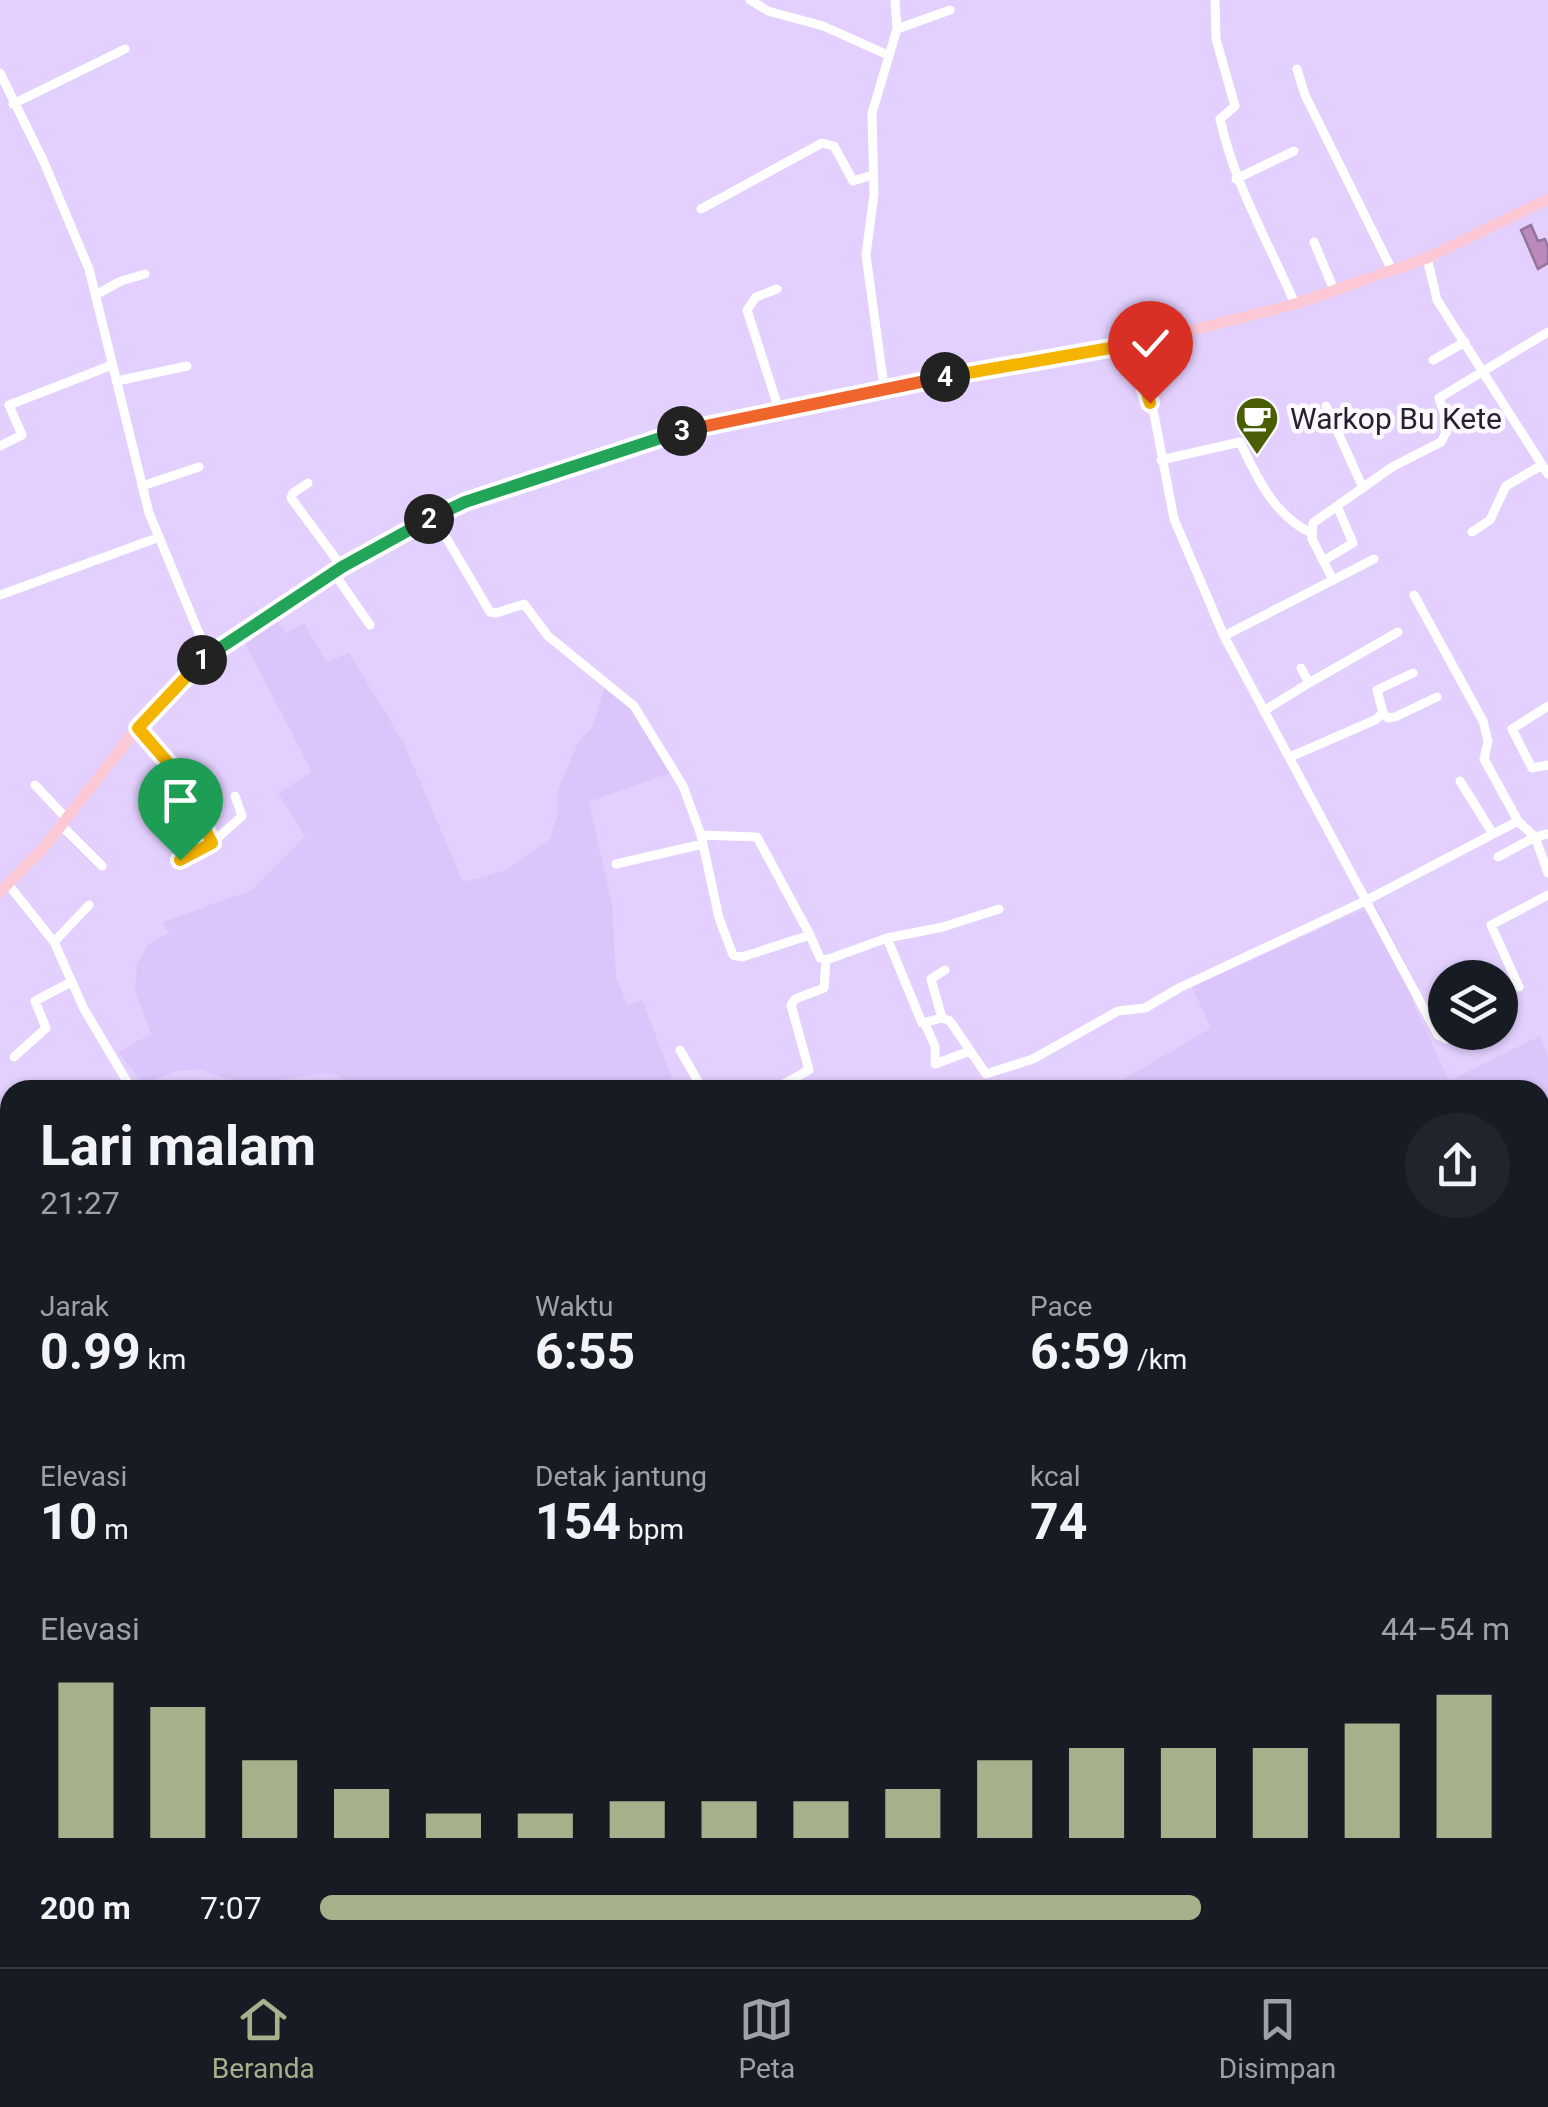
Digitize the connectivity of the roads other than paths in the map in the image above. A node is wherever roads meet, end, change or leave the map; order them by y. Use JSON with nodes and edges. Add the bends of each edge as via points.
{"nodes":[{"id":1,"x":750,"y":0,"type":"edge"},
{"id":2,"x":895,"y":0,"type":"edge"},
{"id":3,"x":1216,"y":0,"type":"edge"},
{"id":4,"x":950,"y":10,"type":"dead end"},
{"id":5,"x":897,"y":29,"type":"junction"},
{"id":6,"x":125,"y":49,"type":"dead end"},
{"id":7,"x":888,"y":55,"type":"junction"},
{"id":8,"x":1297,"y":69,"type":"dead end"},
{"id":9,"x":0,"y":73,"type":"edge"},
{"id":10,"x":3,"y":89,"type":"edge"},
{"id":11,"x":14,"y":104,"type":"junction"},
{"id":12,"x":1294,"y":151,"type":"dead end"},
{"id":13,"x":872,"y":175,"type":"junction"},
{"id":14,"x":1236,"y":179,"type":"junction"},
{"id":15,"x":1548,"y":201,"type":"edge"},
{"id":16,"x":701,"y":209,"type":"dead end"},
{"id":17,"x":1314,"y":242,"type":"dead end"},
{"id":18,"x":1428,"y":259,"type":"junction"},
{"id":19,"x":1392,"y":270,"type":"junction"},
{"id":20,"x":145,"y":274,"type":"dead end"},
{"id":21,"x":777,"y":288,"type":"dead end"},
{"id":22,"x":1334,"y":290,"type":"junction"},
{"id":23,"x":98,"y":294,"type":"junction"},
{"id":24,"x":1295,"y":304,"type":"junction"},
{"id":25,"x":1548,"y":332,"type":"edge"},
{"id":26,"x":1465,"y":342,"type":"junction"},
{"id":27,"x":1133,"y":343,"type":"junction"},
{"id":28,"x":1434,"y":360,"type":"dead end"},
{"id":29,"x":112,"y":365,"type":"junction"},
{"id":30,"x":187,"y":366,"type":"dead end"},
{"id":31,"x":1482,"y":372,"type":"junction"},
{"id":32,"x":117,"y":380,"type":"junction"},
{"id":33,"x":884,"y":387,"type":"junction"},
{"id":34,"x":1326,"y":406,"type":"dead end"},
{"id":35,"x":779,"y":410,"type":"junction"},
{"id":36,"x":0,"y":446,"type":"edge"},
{"id":37,"x":1160,"y":460,"type":"junction"},
{"id":38,"x":199,"y":467,"type":"dead end"},
{"id":39,"x":1545,"y":469,"type":"edge"},
{"id":40,"x":308,"y":483,"type":"dead end"},
{"id":41,"x":142,"y":486,"type":"junction"},
{"id":42,"x":1363,"y":488,"type":"junction"},
{"id":43,"x":1337,"y":506,"type":"junction"},
{"id":44,"x":434,"y":516,"type":"junction"},
{"id":45,"x":1472,"y":532,"type":"dead end"},
{"id":46,"x":1311,"y":533,"type":"junction"},
{"id":47,"x":157,"y":538,"type":"junction"},
{"id":48,"x":1374,"y":559,"type":"dead end"},
{"id":49,"x":1323,"y":562,"type":"junction"},
{"id":50,"x":338,"y":570,"type":"junction"},
{"id":51,"x":1332,"y":578,"type":"junction"},
{"id":52,"x":1414,"y":594,"type":"dead end"},
{"id":53,"x":0,"y":595,"type":"edge"},
{"id":54,"x":370,"y":625,"type":"dead end"},
{"id":55,"x":1398,"y":632,"type":"dead end"},
{"id":56,"x":1224,"y":636,"type":"junction"},
{"id":57,"x":208,"y":655,"type":"junction"},
{"id":58,"x":1301,"y":668,"type":"dead end"},
{"id":59,"x":1413,"y":673,"type":"dead end"},
{"id":60,"x":1309,"y":684,"type":"junction"},
{"id":61,"x":1437,"y":697,"type":"dead end"},
{"id":62,"x":1548,"y":706,"type":"edge"},
{"id":63,"x":1265,"y":710,"type":"junction"},
{"id":64,"x":1383,"y":713,"type":"junction"},
{"id":65,"x":138,"y":728,"type":"junction"},
{"id":66,"x":1290,"y":756,"type":"junction"},
{"id":67,"x":1548,"y":765,"type":"edge"},
{"id":68,"x":1460,"y":781,"type":"dead end"},
{"id":69,"x":35,"y":785,"type":"dead end"},
{"id":70,"x":235,"y":796,"type":"dead end"},
{"id":71,"x":64,"y":821,"type":"junction"},
{"id":72,"x":1518,"y":821,"type":"junction"},
{"id":73,"x":1493,"y":834,"type":"junction"},
{"id":74,"x":1548,"y":834,"type":"edge"},
{"id":75,"x":1534,"y":838,"type":"junction"},
{"id":76,"x":702,"y":839,"type":"junction"},
{"id":77,"x":212,"y":843,"type":"junction"},
{"id":78,"x":1498,"y":857,"type":"dead end"},
{"id":79,"x":180,"y":860,"type":"dead end"},
{"id":80,"x":616,"y":864,"type":"dead end"},
{"id":81,"x":102,"y":866,"type":"dead end"},
{"id":82,"x":1548,"y":873,"type":"edge"},
{"id":83,"x":4,"y":888,"type":"edge"},
{"id":84,"x":1548,"y":895,"type":"edge"},
{"id":85,"x":1365,"y":902,"type":"junction"},
{"id":86,"x":89,"y":905,"type":"dead end"},
{"id":87,"x":999,"y":909,"type":"dead end"},
{"id":88,"x":810,"y":935,"type":"junction"},
{"id":89,"x":887,"y":938,"type":"junction"},
{"id":90,"x":54,"y":942,"type":"junction"},
{"id":91,"x":826,"y":960,"type":"junction"},
{"id":92,"x":945,"y":970,"type":"dead end"},
{"id":93,"x":72,"y":982,"type":"junction"},
{"id":94,"x":1519,"y":987,"type":"dead end"},
{"id":95,"x":1428,"y":1014,"type":"edge"},
{"id":96,"x":942,"y":1018,"type":"junction"},
{"id":97,"x":925,"y":1024,"type":"junction"},
{"id":98,"x":680,"y":1050,"type":"dead end"},
{"id":99,"x":970,"y":1050,"type":"junction"},
{"id":100,"x":14,"y":1057,"type":"dead end"},
{"id":101,"x":126,"y":1080,"type":"edge"},
{"id":102,"x":697,"y":1080,"type":"edge"},
{"id":103,"x":792,"y":1080,"type":"edge"}],
"edges":[{"from":1,"to":7,"type":"street"},
{"from":2,"to":5,"type":"street"},
{"from":3,"to":14,"type":"street","via":[[1216,39],[1235,106],[1220,119]]},
{"from":4,"to":5,"type":"street"},
{"from":5,"to":7,"type":"street"},
{"from":6,"to":11,"type":"street"},
{"from":7,"to":13,"type":"street","via":[[872,113]]},
{"from":8,"to":19,"type":"street"},
{"from":9,"to":10,"type":"street"},
{"from":10,"to":11,"type":"street"},
{"from":11,"to":23,"type":"street"},
{"from":12,"to":14,"type":"street"},
{"from":13,"to":16,"type":"street","via":[[853,181],[834,146],[822,143]]},
{"from":13,"to":33,"type":"street","via":[[866,255]]},
{"from":14,"to":24,"type":"street"},
{"from":15,"to":18,"type":"main road"},
{"from":17,"to":22,"type":"street"},
{"from":18,"to":19,"type":"main road"},
{"from":18,"to":26,"type":"street","via":[[1435,295]]},
{"from":18,"to":27,"type":"main road","via":[[1228,325]]},
{"from":19,"to":22,"type":"main road"},
{"from":20,"to":23,"type":"street"},
{"from":21,"to":35,"type":"street","via":[[756,297],[748,310]]},
{"from":22,"to":24,"type":"main road"},
{"from":23,"to":29,"type":"street"},
{"from":24,"to":27,"type":"main road"},
{"from":25,"to":31,"type":"street"},
{"from":26,"to":28,"type":"street"},
{"from":26,"to":31,"type":"street"},
{"from":27,"to":33,"type":"main road"},
{"from":27,"to":37,"type":"street"},
{"from":29,"to":32,"type":"street"},
{"from":29,"to":36,"type":"street","via":[[8,406],[22,435]]},
{"from":30,"to":32,"type":"street"},
{"from":31,"to":39,"type":"street"},
{"from":31,"to":42,"type":"street","via":[[1438,400],[1449,428],[1443,440]]},
{"from":32,"to":41,"type":"street"},
{"from":33,"to":35,"type":"main road"},
{"from":34,"to":42,"type":"street"},
{"from":35,"to":44,"type":"main road","via":[[682,431]]},
{"from":37,"to":46,"type":"street","via":[[1240,442],[1276,506]]},
{"from":37,"to":56,"type":"street","via":[[1174,519]]},
{"from":38,"to":41,"type":"street"},
{"from":39,"to":45,"type":"street","via":[[1506,486],[1490,520]]},
{"from":40,"to":50,"type":"street","via":[[291,498]]},
{"from":41,"to":47,"type":"street"},
{"from":42,"to":43,"type":"street"},
{"from":43,"to":46,"type":"street","via":[[1318,518]]},
{"from":43,"to":49,"type":"street","via":[[1353,543]]},
{"from":44,"to":50,"type":"main road"},
{"from":44,"to":76,"type":"street","via":[[490,612],[527,606],[548,636],[634,706],[687,793]]},
{"from":46,"to":49,"type":"street"},
{"from":47,"to":53,"type":"street"},
{"from":47,"to":57,"type":"street"},
{"from":48,"to":51,"type":"street"},
{"from":49,"to":51,"type":"street"},
{"from":50,"to":54,"type":"street"},
{"from":50,"to":57,"type":"main road"},
{"from":51,"to":56,"type":"street"},
{"from":52,"to":72,"type":"street","via":[[1484,721],[1484,759]]},
{"from":55,"to":60,"type":"street"},
{"from":56,"to":63,"type":"street"},
{"from":57,"to":65,"type":"main road"},
{"from":58,"to":60,"type":"street"},
{"from":59,"to":64,"type":"street","via":[[1378,689]]},
{"from":60,"to":63,"type":"street"},
{"from":61,"to":64,"type":"street","via":[[1395,716]]},
{"from":62,"to":67,"type":"street","via":[[1512,729],[1531,768]]},
{"from":63,"to":66,"type":"street"},
{"from":64,"to":66,"type":"street"},
{"from":65,"to":71,"type":"main road"},
{"from":65,"to":77,"type":"street","via":[[176,772]]},
{"from":66,"to":85,"type":"street"},
{"from":68,"to":73,"type":"street"},
{"from":69,"to":71,"type":"street"},
{"from":70,"to":77,"type":"street","via":[[242,816]]},
{"from":71,"to":81,"type":"street"},
{"from":71,"to":83,"type":"main road"},
{"from":72,"to":73,"type":"street"},
{"from":72,"to":75,"type":"street"},
{"from":73,"to":85,"type":"street"},
{"from":74,"to":75,"type":"street"},
{"from":75,"to":78,"type":"street"},
{"from":75,"to":82,"type":"street"},
{"from":76,"to":80,"type":"street"},
{"from":76,"to":88,"type":"street","via":[[757,837]]},
{"from":76,"to":88,"type":"street","via":[[719,918],[735,956]]},
{"from":77,"to":79,"type":"street"},
{"from":83,"to":90,"type":"street"},
{"from":84,"to":94,"type":"street","via":[[1491,925]]},
{"from":85,"to":95,"type":"street"},
{"from":85,"to":99,"type":"street","via":[[1145,1008],[1118,1011],[1006,1070],[984,1073]]},
{"from":86,"to":90,"type":"street"},
{"from":87,"to":89,"type":"street"},
{"from":88,"to":91,"type":"street"},
{"from":89,"to":91,"type":"street"},
{"from":89,"to":97,"type":"street"},
{"from":90,"to":93,"type":"street"},
{"from":91,"to":103,"type":"street","via":[[824,988],[791,1004],[810,1070]]},
{"from":92,"to":96,"type":"street","via":[[931,979]]},
{"from":93,"to":100,"type":"street","via":[[35,1001],[46,1030]]},
{"from":93,"to":101,"type":"street"},
{"from":96,"to":97,"type":"street"},
{"from":96,"to":99,"type":"street"},
{"from":97,"to":99,"type":"street","via":[[935,1064]]},
{"from":98,"to":102,"type":"street"}]}
